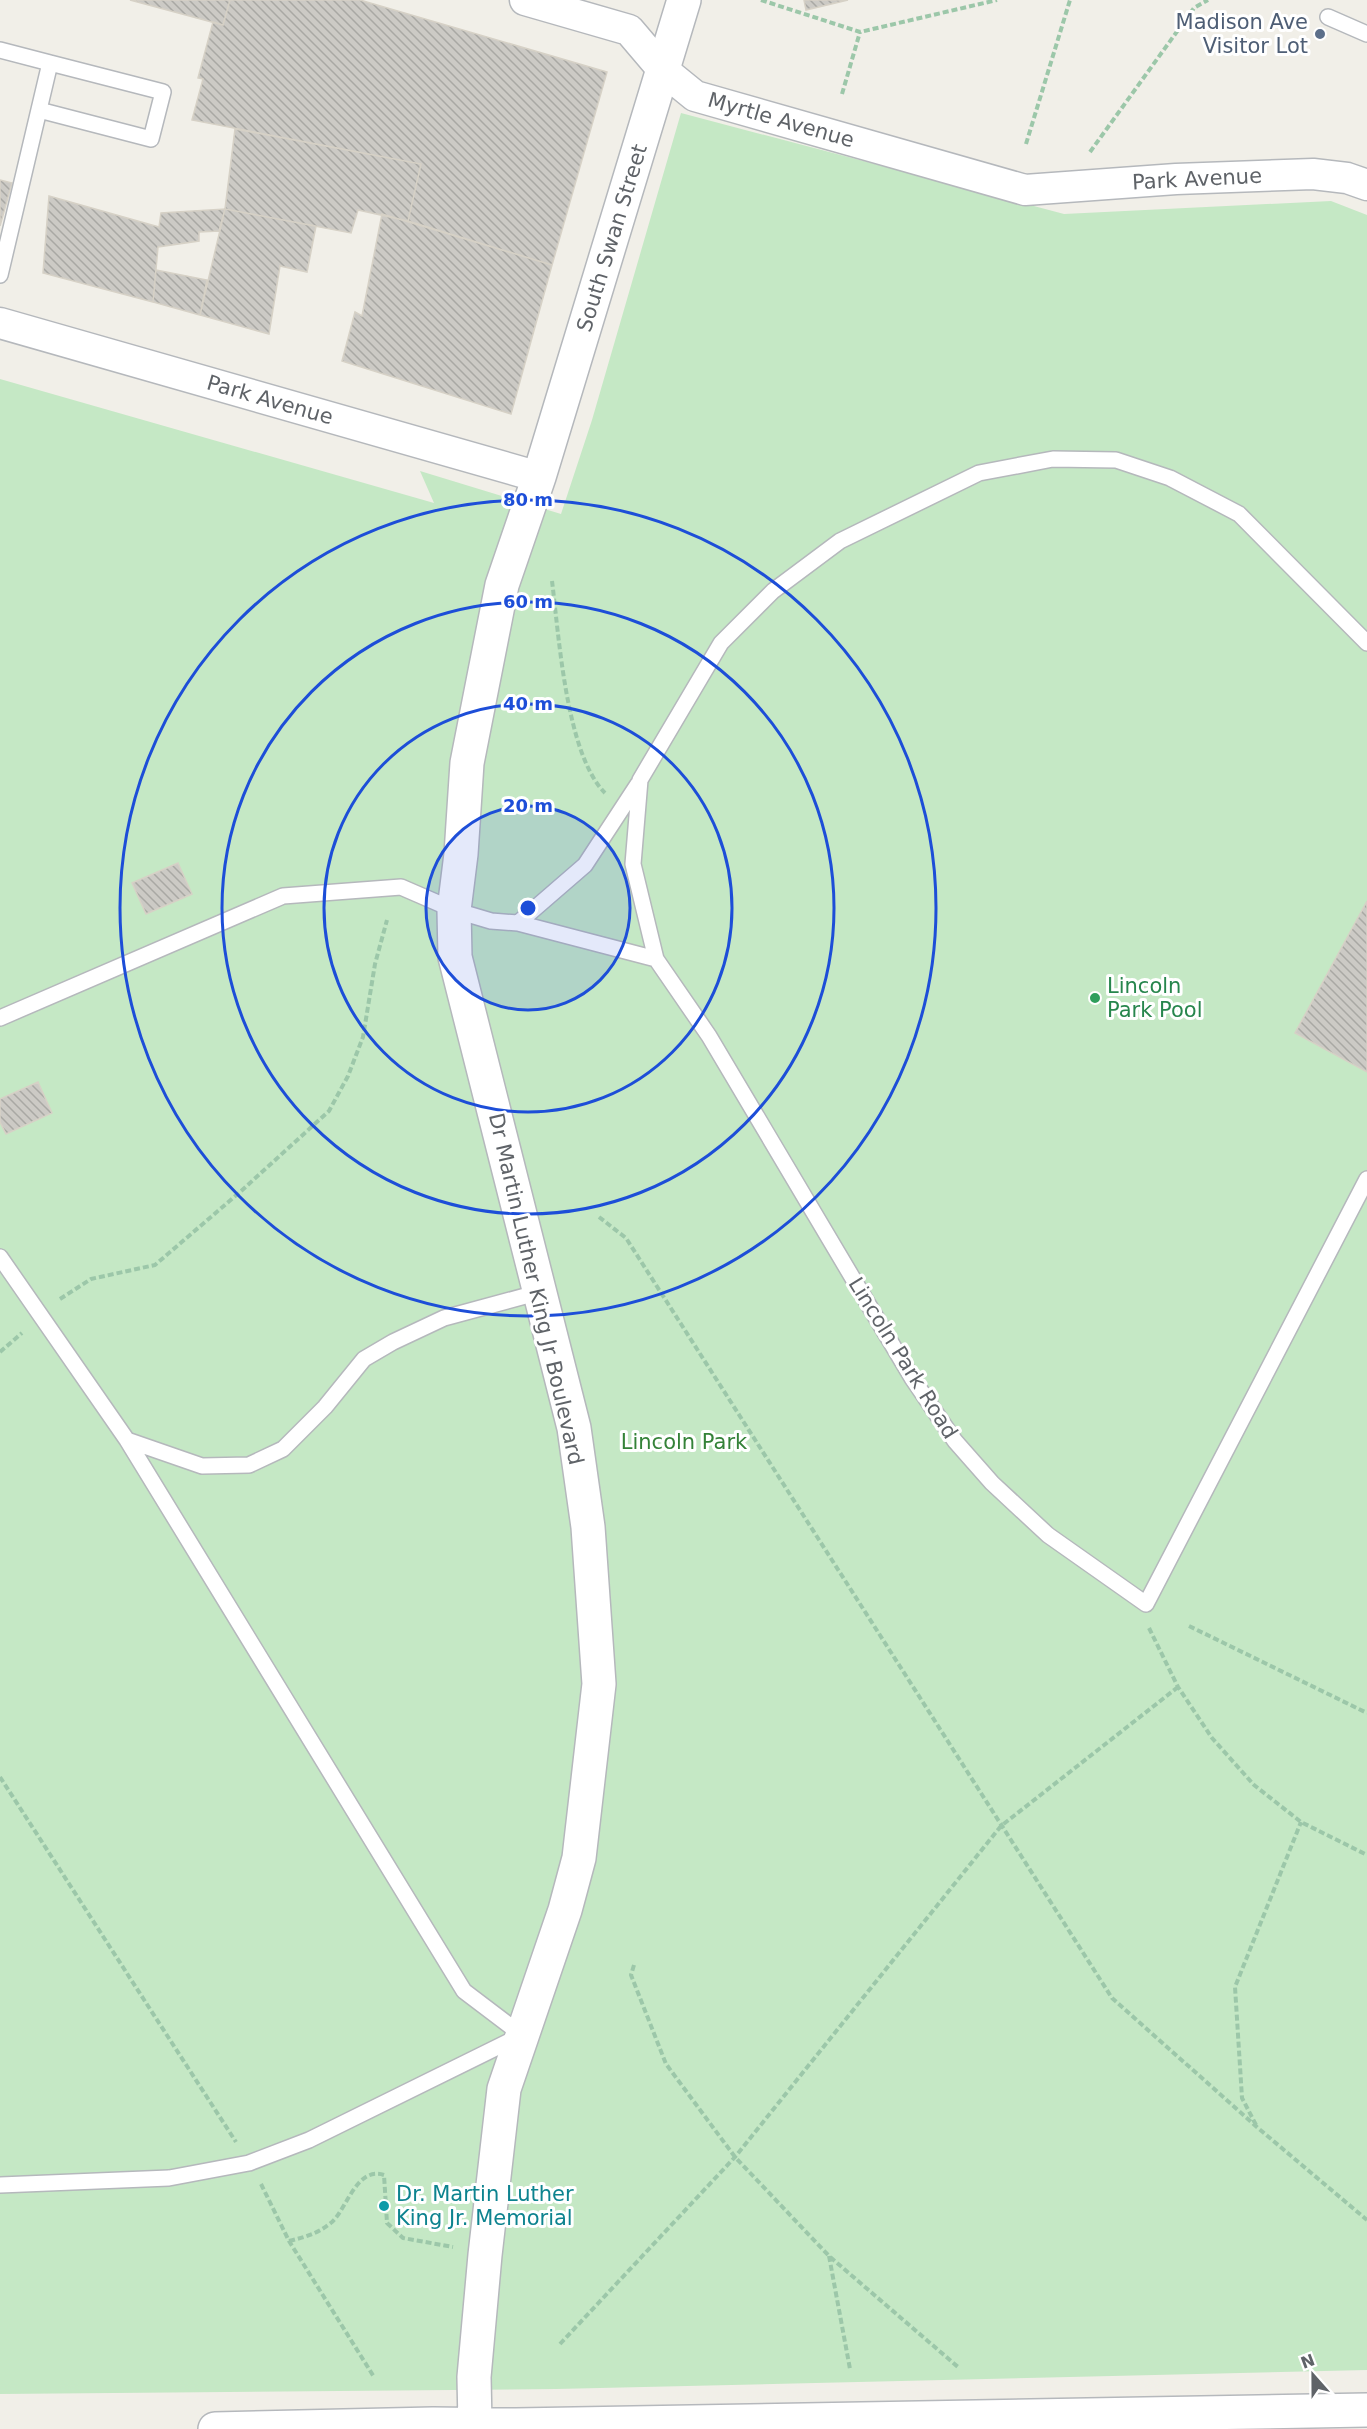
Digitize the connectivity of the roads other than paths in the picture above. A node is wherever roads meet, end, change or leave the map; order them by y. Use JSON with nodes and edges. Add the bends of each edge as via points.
{"nodes":[{"id":1,"x":525,"y":0,"type":"edge"},
{"id":2,"x":684,"y":0,"type":"edge"},
{"id":3,"x":1328,"y":16,"type":"dead end"},
{"id":4,"x":1367,"y":33,"type":"edge"},
{"id":5,"x":0,"y":50,"type":"edge"},
{"id":6,"x":50,"y":63,"type":"junction"},
{"id":7,"x":663,"y":70,"type":"junction"},
{"id":8,"x":39,"y":110,"type":"junction"},
{"id":9,"x":1367,"y":185,"type":"edge"},
{"id":10,"x":1025,"y":190,"type":"joint"},
{"id":11,"x":0,"y":275,"type":"edge"},
{"id":12,"x":0,"y":323,"type":"edge"},
{"id":13,"x":539,"y":477,"type":"junction"},
{"id":14,"x":1367,"y":643,"type":"edge"},
{"id":15,"x":640,"y":780,"type":"junction"},
{"id":16,"x":454,"y":910,"type":"junction"},
{"id":17,"x":518,"y":923,"type":"junction"},
{"id":18,"x":656,"y":959,"type":"junction"},
{"id":19,"x":0,"y":1018,"type":"edge"},
{"id":20,"x":1367,"y":1179,"type":"edge"},
{"id":21,"x":0,"y":1257,"type":"edge"},
{"id":22,"x":540,"y":1292,"type":"junction"},
{"id":23,"x":127,"y":1440,"type":"junction"},
{"id":24,"x":522,"y":2035,"type":"junction"},
{"id":25,"x":0,"y":2186,"type":"edge"},
{"id":26,"x":1367,"y":2410,"type":"edge"},
{"id":27,"x":476,"y":2427,"type":"edge"},
{"id":28,"x":215,"y":2429,"type":"edge"}],
"edges":[{"from":1,"to":7,"type":"street","name":"Myrtle Avenue","via":[[629,30]]},
{"from":2,"to":7,"type":"street","name":"South Swan Street"},
{"from":3,"to":4,"type":"lane"},
{"from":5,"to":6,"type":"lane"},
{"from":6,"to":8,"type":"lane"},
{"from":6,"to":8,"type":"lane","via":[[163,92],[151,139]]},
{"from":7,"to":10,"type":"street","name":"Myrtle Avenue","via":[[695,96]]},
{"from":7,"to":13,"type":"street","name":"South Swan Street"},
{"from":8,"to":11,"type":"lane"},
{"from":9,"to":10,"type":"street","name":"Park Avenue","via":[[1313,174]]},
{"from":12,"to":13,"type":"street","name":"Park Avenue"},
{"from":13,"to":16,"type":"street","name":"Dr Martin Luther King Jr Boulevard","via":[[500,596],[467,763]]},
{"from":14,"to":15,"type":"lane","name":"Lincoln Park Road","via":[[1239,514],[1170,478],[1116,460],[1053,459],[979,473],[840,541],[773,591],[721,643]]},
{"from":15,"to":17,"type":"lane","name":"Lincoln Park Road","via":[[585,865]]},
{"from":15,"to":18,"type":"lane","name":"Lincoln Park Road","via":[[633,864]]},
{"from":16,"to":17,"type":"lane","via":[[491,921]]},
{"from":16,"to":19,"type":"lane","via":[[401,887],[283,896]]},
{"from":16,"to":22,"type":"street","name":"Dr Martin Luther King Jr Boulevard","via":[[455,957]]},
{"from":17,"to":18,"type":"lane"},
{"from":18,"to":20,"type":"lane","name":"Lincoln Park Road","via":[[709,1035],[912,1378],[955,1442],[992,1483],[1048,1534],[1146,1604]]},
{"from":21,"to":23,"type":"lane"},
{"from":22,"to":23,"type":"lane","via":[[444,1318],[364,1359],[325,1407],[283,1449],[249,1465],[202,1466]]},
{"from":22,"to":24,"type":"street","name":"Dr Martin Luther King Jr Boulevard","via":[[574,1428],[588,1527],[599,1684],[579,1858]]},
{"from":23,"to":24,"type":"lane","via":[[464,1991]]},
{"from":24,"to":25,"type":"lane","via":[[309,2140],[249,2163],[169,2178]]},
{"from":24,"to":27,"type":"street","name":"Dr Martin Luther King Jr Boulevard","via":[[504,2089],[474,2378]]},
{"from":26,"to":27,"type":"street"},
{"from":27,"to":28,"type":"street"}]}
